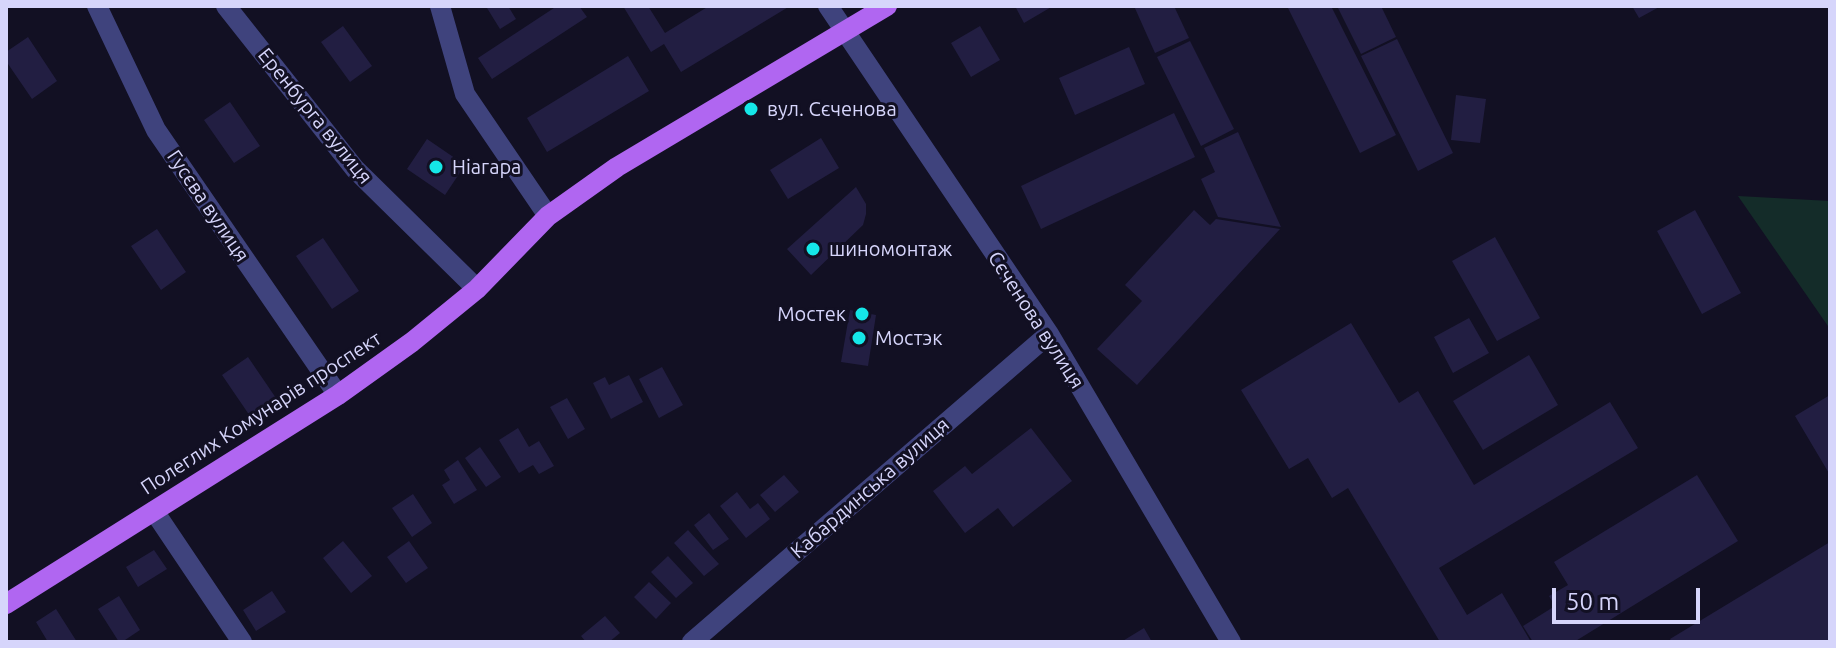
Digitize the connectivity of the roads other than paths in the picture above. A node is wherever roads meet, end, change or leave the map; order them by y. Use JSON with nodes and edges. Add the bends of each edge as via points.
{"nodes":[{"id":1,"x":97,"y":6,"type":"edge"},
{"id":2,"x":226,"y":6,"type":"edge"},
{"id":3,"x":440,"y":6,"type":"edge"},
{"id":4,"x":828,"y":6,"type":"edge"},
{"id":5,"x":887,"y":6,"type":"edge"},
{"id":6,"x":844,"y":31,"type":"junction"},
{"id":7,"x":548,"y":216,"type":"junction"},
{"id":8,"x":477,"y":289,"type":"junction"},
{"id":9,"x":1049,"y":334,"type":"junction"},
{"id":10,"x":338,"y":395,"type":"junction"},
{"id":11,"x":154,"y":511,"type":"junction"},
{"id":12,"x":6,"y":604,"type":"edge"},
{"id":13,"x":242,"y":642,"type":"edge"},
{"id":14,"x":692,"y":642,"type":"edge"},
{"id":15,"x":1231,"y":642,"type":"edge"}],
"edges":[{"from":1,"to":10,"type":"street","name":"Гусєва вулиця","via":[[156,130]]},
{"from":2,"to":8,"type":"street","name":"Еренбурга вулиця","via":[[355,169]]},
{"from":3,"to":7,"type":"street","via":[[465,94]]},
{"from":4,"to":6,"type":"street","name":"Сєченова вулиця"},
{"from":5,"to":6,"type":"main road","name":"Полеглих Комунарів проспект"},
{"from":6,"to":7,"type":"main road","name":"Полеглих Комунарів проспект","via":[[617,167]]},
{"from":6,"to":9,"type":"street","name":"Сєченова вулиця"},
{"from":7,"to":8,"type":"main road","name":"Полеглих Комунарів проспект"},
{"from":8,"to":10,"type":"main road","name":"Полеглих Комунарів проспект"},
{"from":9,"to":14,"type":"street","name":"Кабардинська вулиця"},
{"from":9,"to":15,"type":"street","name":"Сєченова вулиця"},
{"from":10,"to":11,"type":"main road","name":"Полеглих Комунарів проспект"},
{"from":11,"to":12,"type":"main road","name":"Полеглих Комунарів проспект"},
{"from":11,"to":13,"type":"street"}]}
